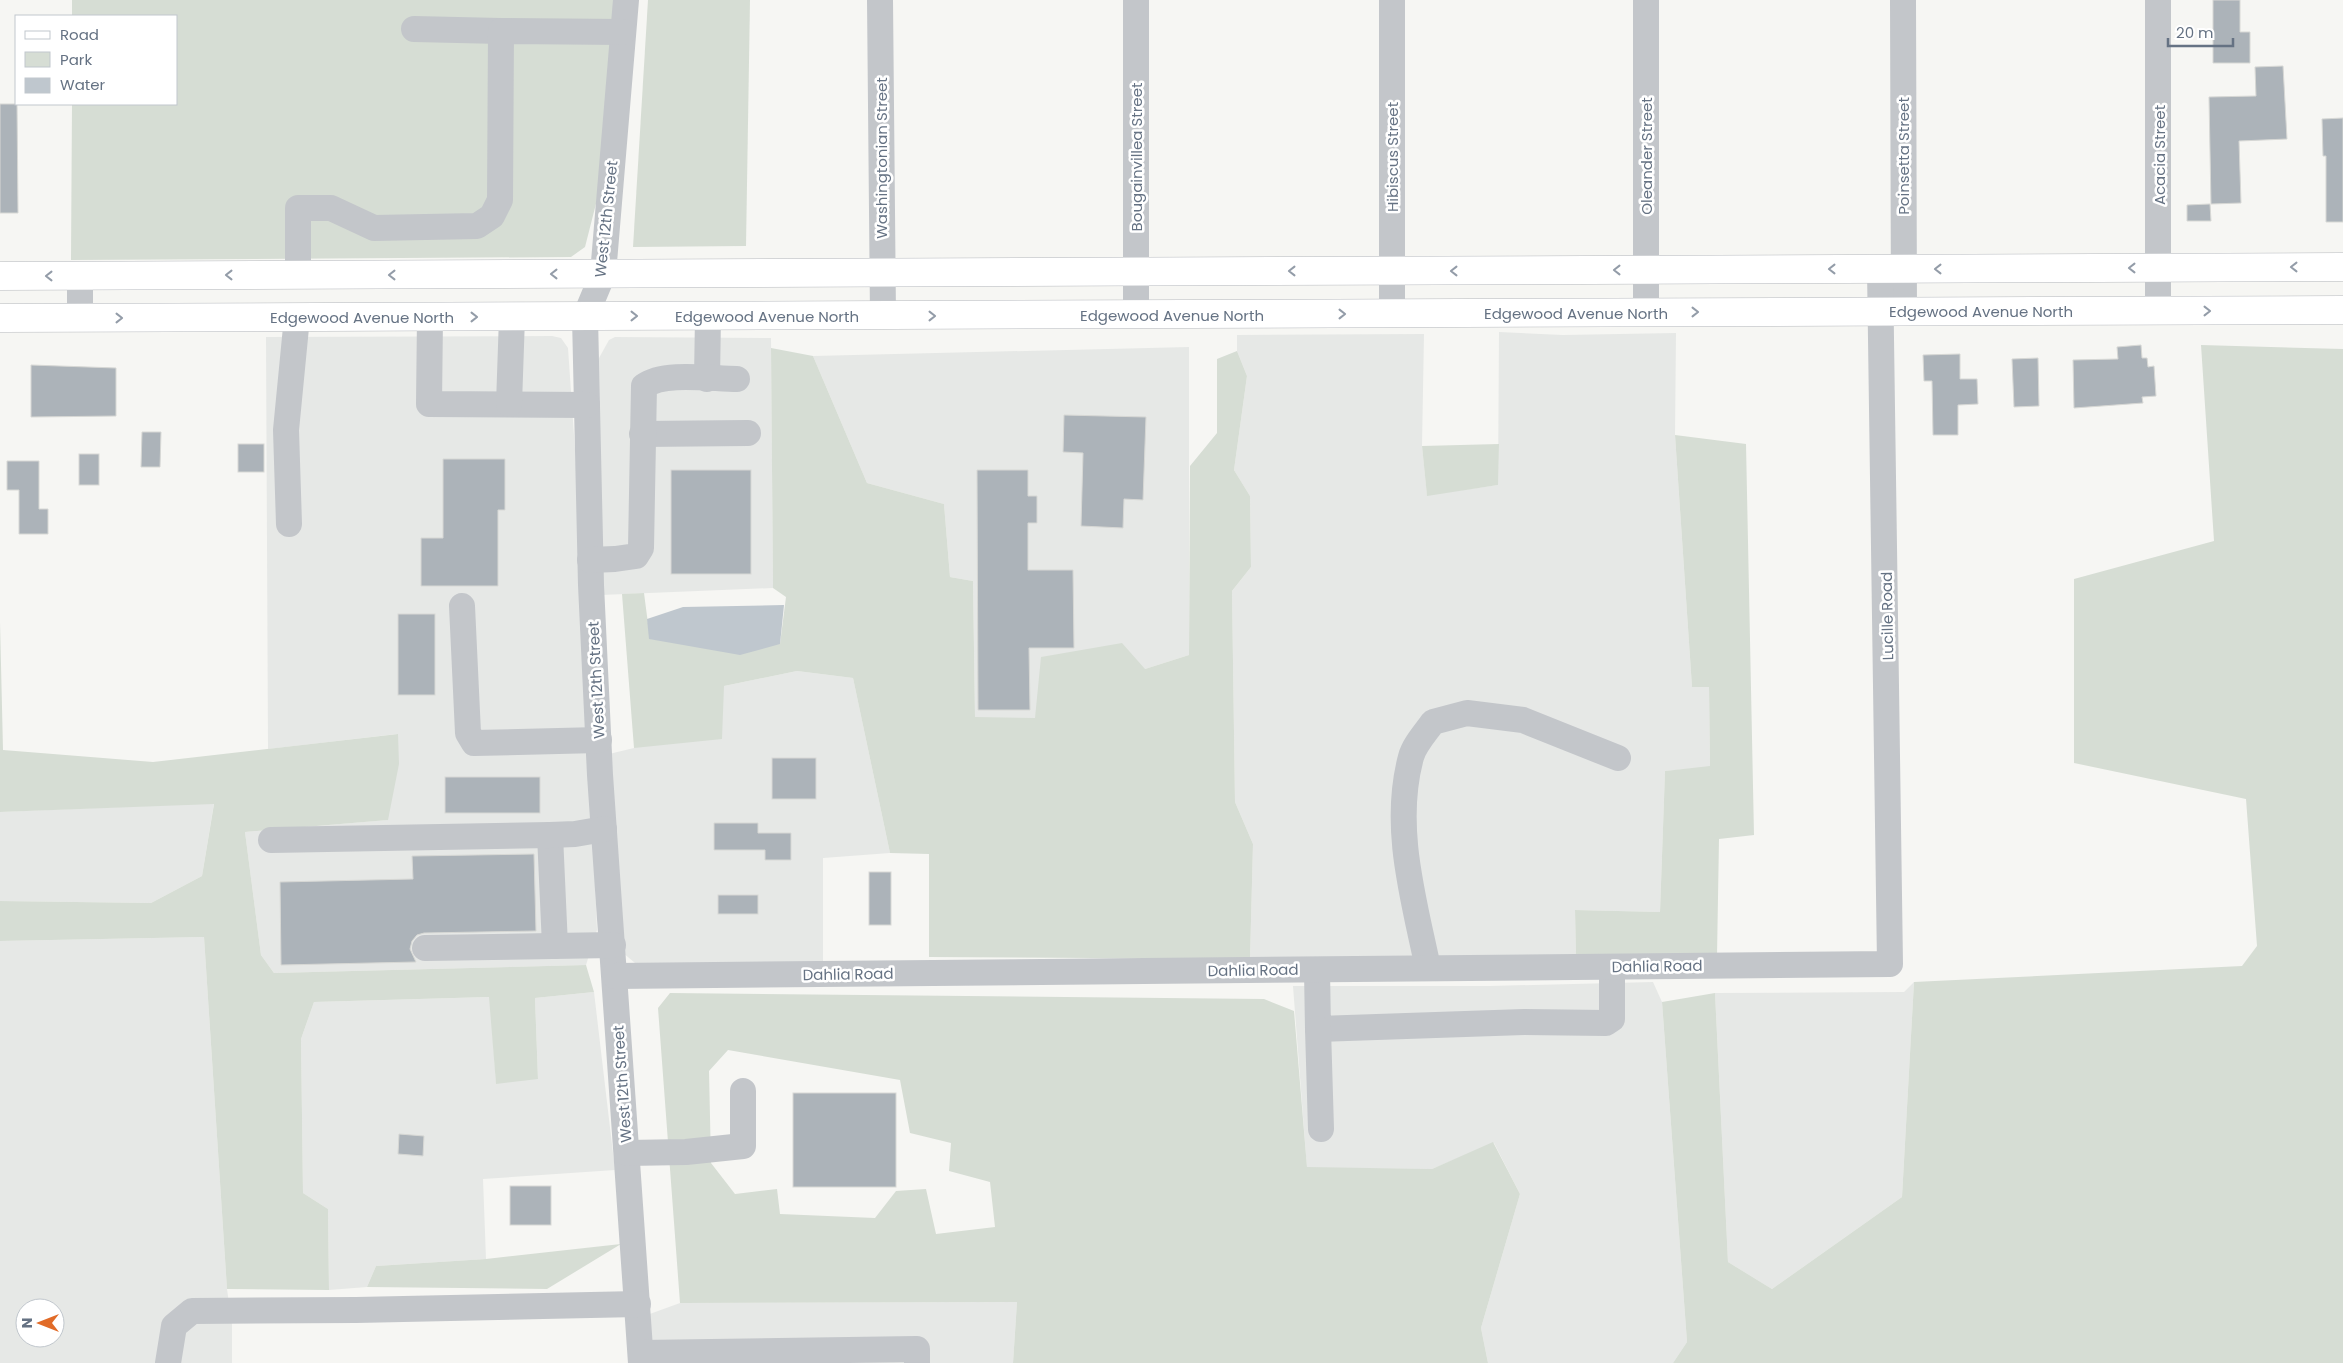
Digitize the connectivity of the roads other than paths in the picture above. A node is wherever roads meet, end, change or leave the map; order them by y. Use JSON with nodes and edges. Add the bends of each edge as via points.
{"nodes":[{"id":1,"x":626,"y":0,"type":"edge"},
{"id":2,"x":880,"y":0,"type":"edge"},
{"id":3,"x":1136,"y":0,"type":"edge"},
{"id":4,"x":1392,"y":0,"type":"edge"},
{"id":5,"x":1646,"y":0,"type":"edge"},
{"id":6,"x":1903,"y":0,"type":"edge"},
{"id":7,"x":2158,"y":0,"type":"edge"},
{"id":8,"x":414,"y":29,"type":"dead end"},
{"id":9,"x":501,"y":31,"type":"junction"},
{"id":10,"x":623,"y":32,"type":"junction"},
{"id":11,"x":2343,"y":267,"type":"edge"},
{"id":12,"x":2159,"y":268,"type":"junction"},
{"id":13,"x":1892,"y":269,"type":"junction"},
{"id":14,"x":1646,"y":270,"type":"junction"},
{"id":15,"x":1392,"y":271,"type":"junction"},
{"id":16,"x":1137,"y":272,"type":"junction"},
{"id":17,"x":882,"y":273,"type":"junction"},
{"id":18,"x":603,"y":274,"type":"junction"},
{"id":19,"x":80,"y":275,"type":"junction"},
{"id":20,"x":298,"y":275,"type":"junction"},
{"id":21,"x":0,"y":276,"type":"edge"},
{"id":22,"x":2343,"y":310,"type":"edge"},
{"id":23,"x":2158,"y":311,"type":"junction"},
{"id":24,"x":1892,"y":312,"type":"junction"},
{"id":25,"x":1646,"y":313,"type":"junction"},
{"id":26,"x":1392,"y":314,"type":"junction"},
{"id":27,"x":1136,"y":315,"type":"junction"},
{"id":28,"x":708,"y":316,"type":"junction"},
{"id":29,"x":883,"y":316,"type":"junction"},
{"id":30,"x":297,"y":317,"type":"junction"},
{"id":31,"x":430,"y":317,"type":"junction"},
{"id":32,"x":512,"y":317,"type":"junction"},
{"id":33,"x":585,"y":317,"type":"junction"},
{"id":34,"x":0,"y":318,"type":"edge"},
{"id":35,"x":80,"y":318,"type":"junction"},
{"id":36,"x":707,"y":379,"type":"junction"},
{"id":37,"x":737,"y":379,"type":"dead end"},
{"id":38,"x":509,"y":404,"type":"junction"},
{"id":39,"x":587,"y":405,"type":"junction"},
{"id":40,"x":748,"y":433,"type":"dead end"},
{"id":41,"x":642,"y":434,"type":"junction"},
{"id":42,"x":289,"y":524,"type":"dead end"},
{"id":43,"x":590,"y":560,"type":"junction"},
{"id":44,"x":462,"y":606,"type":"dead end"},
{"id":45,"x":599,"y":740,"type":"junction"},
{"id":46,"x":1618,"y":758,"type":"dead end"},
{"id":47,"x":604,"y":829,"type":"junction"},
{"id":48,"x":550,"y":835,"type":"junction"},
{"id":49,"x":271,"y":840,"type":"dead end"},
{"id":50,"x":612,"y":945,"type":"junction"},
{"id":51,"x":555,"y":946,"type":"junction"},
{"id":52,"x":425,"y":948,"type":"dead end"},
{"id":53,"x":1890,"y":964,"type":"joint"},
{"id":54,"x":1612,"y":967,"type":"junction"},
{"id":55,"x":1428,"y":968,"type":"junction"},
{"id":56,"x":1316,"y":970,"type":"junction"},
{"id":57,"x":615,"y":976,"type":"junction"},
{"id":58,"x":1318,"y":1029,"type":"junction"},
{"id":59,"x":743,"y":1091,"type":"dead end"},
{"id":60,"x":1321,"y":1129,"type":"dead end"},
{"id":61,"x":627,"y":1153,"type":"junction"},
{"id":62,"x":638,"y":1304,"type":"junction"},
{"id":63,"x":641,"y":1358,"type":"edge"},
{"id":64,"x":168,"y":1363,"type":"edge"},
{"id":65,"x":917,"y":1363,"type":"edge"}],
"edges":[{"from":1,"to":10,"type":"street","name":"West 12th Street"},
{"from":2,"to":17,"type":"street","name":"Washingtonian Street"},
{"from":3,"to":16,"type":"street","name":"Bougainvillea Street"},
{"from":4,"to":15,"type":"street","name":"Hibiscus Street"},
{"from":5,"to":14,"type":"street","name":"Oleander Street"},
{"from":6,"to":13,"type":"street","name":"Poinsetta Street"},
{"from":7,"to":12,"type":"street","name":"Acacia Street"},
{"from":8,"to":9,"type":"street"},
{"from":9,"to":10,"type":"street"},
{"from":9,"to":20,"type":"street","via":[[500,200],[492,216],[477,226],[374,228],[331,208],[298,208]]},
{"from":10,"to":18,"type":"street","name":"West 12th Street"},
{"from":11,"to":12,"type":"main road","one_way":true},
{"from":12,"to":13,"type":"main road","one_way":true},
{"from":12,"to":23,"type":"street","name":"Acacia Street"},
{"from":13,"to":14,"type":"main road","one_way":true},
{"from":13,"to":24,"type":"street","name":"Lucille Road"},
{"from":14,"to":15,"type":"main road","one_way":true},
{"from":14,"to":25,"type":"street","name":"Oleander Street"},
{"from":15,"to":16,"type":"main road","one_way":true},
{"from":15,"to":26,"type":"street","name":"Hibiscus Street"},
{"from":16,"to":17,"type":"main road"},
{"from":16,"to":27,"type":"street","name":"Bougainvillea Street"},
{"from":17,"to":18,"type":"main road"},
{"from":17,"to":29,"type":"street","name":"Washingtonian Street"},
{"from":18,"to":20,"type":"main road","one_way":true},
{"from":18,"to":33,"type":"street","name":"West 12th Street"},
{"from":20,"to":19,"type":"main road","one_way":true},
{"from":19,"to":21,"type":"main road","one_way":true},
{"from":19,"to":35,"type":"street"},
{"from":23,"to":22,"type":"main road","name":"Edgewood Avenue North","one_way":true},
{"from":23,"to":24,"type":"main road","name":"Edgewood Avenue North"},
{"from":25,"to":24,"type":"main road","name":"Edgewood Avenue North","one_way":true},
{"from":24,"to":53,"type":"street","name":"Lucille Road","via":[[1886,554]]},
{"from":25,"to":26,"type":"main road","name":"Edgewood Avenue North"},
{"from":27,"to":26,"type":"main road","name":"Edgewood Avenue North","one_way":true},
{"from":29,"to":27,"type":"main road","name":"Edgewood Avenue North","one_way":true},
{"from":28,"to":29,"type":"main road","name":"Edgewood Avenue North"},
{"from":33,"to":28,"type":"main road","name":"Edgewood Avenue North","one_way":true},
{"from":28,"to":36,"type":"street"},
{"from":30,"to":31,"type":"main road","name":"Edgewood Avenue North"},
{"from":35,"to":30,"type":"main road","name":"Edgewood Avenue North","one_way":true},
{"from":30,"to":42,"type":"street","via":[[286,430]]},
{"from":31,"to":32,"type":"main road","name":"Edgewood Avenue North","one_way":true},
{"from":31,"to":38,"type":"street","via":[[430,404]]},
{"from":32,"to":33,"type":"main road","name":"Edgewood Avenue North"},
{"from":32,"to":38,"type":"street"},
{"from":33,"to":39,"type":"street","name":"West 12th Street"},
{"from":34,"to":35,"type":"main road","name":"Edgewood Avenue North"},
{"from":36,"to":37,"type":"street"},
{"from":36,"to":41,"type":"street","via":[[674,377],[652,380],[644,386]]},
{"from":38,"to":39,"type":"street"},
{"from":39,"to":43,"type":"street","name":"West 12th Street"},
{"from":40,"to":41,"type":"street"},
{"from":41,"to":43,"type":"street","via":[[641,548],[636,556],[628,558]]},
{"from":43,"to":45,"type":"street","name":"West 12th Street"},
{"from":44,"to":45,"type":"street","via":[[468,733],[474,743]]},
{"from":45,"to":47,"type":"street","name":"West 12th Street"},
{"from":46,"to":55,"type":"street","via":[[1523,720],[1467,713],[1433,722],[1411,756],[1403,801],[1403,837]]},
{"from":47,"to":48,"type":"street"},
{"from":47,"to":50,"type":"street","name":"West 12th Street"},
{"from":48,"to":49,"type":"street"},
{"from":48,"to":51,"type":"street"},
{"from":50,"to":51,"type":"street"},
{"from":50,"to":57,"type":"street","name":"West 12th Street"},
{"from":51,"to":52,"type":"street"},
{"from":53,"to":54,"type":"street","name":"Dahlia Road"},
{"from":54,"to":55,"type":"street","name":"Dahlia Road"},
{"from":54,"to":58,"type":"street","via":[[1612,1019],[1606,1023],[1524,1022]]},
{"from":55,"to":56,"type":"street","name":"Dahlia Road"},
{"from":56,"to":57,"type":"street","name":"Dahlia Road"},
{"from":56,"to":58,"type":"street"},
{"from":57,"to":61,"type":"street","name":"West 12th Street"},
{"from":58,"to":60,"type":"street"},
{"from":59,"to":61,"type":"street","via":[[743,1146],[686,1152]]},
{"from":61,"to":62,"type":"street","name":"West 12th Street"},
{"from":62,"to":63,"type":"street","name":"West 12th Street"},
{"from":62,"to":64,"type":"street","via":[[192,1310],[174,1326]]},
{"from":63,"to":65,"type":"street","via":[[917,1349]]}]}
